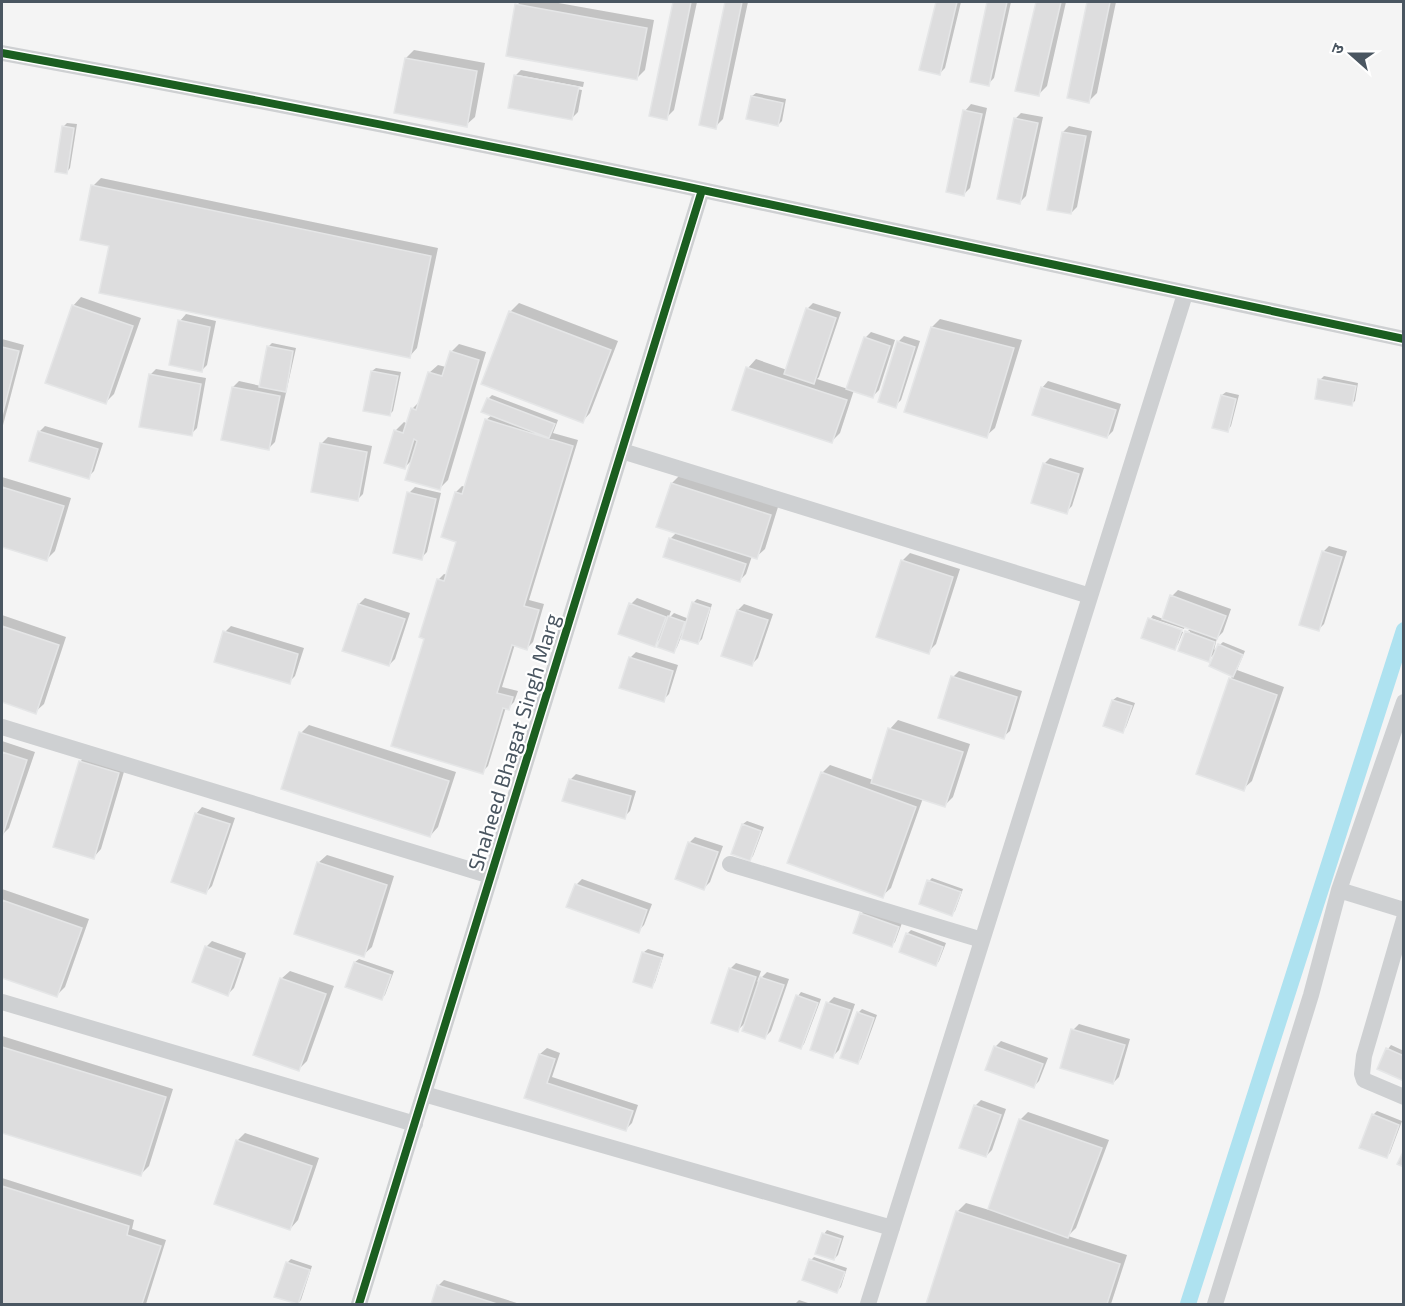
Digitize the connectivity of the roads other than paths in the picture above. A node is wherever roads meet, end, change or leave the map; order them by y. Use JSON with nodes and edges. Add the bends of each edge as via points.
{"nodes":[{"id":1,"x":2,"y":53,"type":"edge"},
{"id":2,"x":702,"y":190,"type":"junction"},
{"id":3,"x":1185,"y":294,"type":"junction"},
{"id":4,"x":1404,"y":339,"type":"edge"},
{"id":5,"x":622,"y":451,"type":"junction"},
{"id":6,"x":1090,"y":596,"type":"junction"},
{"id":7,"x":1404,"y":702,"type":"edge"},
{"id":8,"x":2,"y":727,"type":"edge"},
{"id":9,"x":730,"y":864,"type":"dead end"},
{"id":10,"x":491,"y":876,"type":"junction"},
{"id":11,"x":1339,"y":890,"type":"junction"},
{"id":12,"x":1404,"y":910,"type":"edge"},
{"id":13,"x":1404,"y":919,"type":"edge"},
{"id":14,"x":982,"y":940,"type":"junction"},
{"id":15,"x":2,"y":1002,"type":"edge"},
{"id":16,"x":424,"y":1094,"type":"junction"},
{"id":17,"x":1404,"y":1097,"type":"edge"},
{"id":18,"x":415,"y":1124,"type":"junction"},
{"id":19,"x":892,"y":1228,"type":"junction"},
{"id":20,"x":359,"y":1305,"type":"edge"},
{"id":21,"x":868,"y":1305,"type":"edge"},
{"id":22,"x":1215,"y":1305,"type":"edge"}],
"edges":[{"from":1,"to":2,"type":"street","via":[[234,95]]},
{"from":2,"to":3,"type":"street"},
{"from":2,"to":5,"type":"street","name":"Shaheed Bhagat Singh Marg"},
{"from":3,"to":4,"type":"street"},
{"from":3,"to":6,"type":"street"},
{"from":5,"to":6,"type":"street"},
{"from":5,"to":10,"type":"street","name":"Shaheed Bhagat Singh Marg"},
{"from":6,"to":14,"type":"street"},
{"from":7,"to":11,"type":"street"},
{"from":8,"to":10,"type":"street"},
{"from":9,"to":14,"type":"street"},
{"from":10,"to":16,"type":"street","name":"Shaheed Bhagat Singh Marg"},
{"from":11,"to":12,"type":"street"},
{"from":11,"to":22,"type":"street","via":[[1311,995]]},
{"from":13,"to":17,"type":"street","via":[[1362,1074],[1370,1084]]},
{"from":14,"to":19,"type":"street"},
{"from":15,"to":18,"type":"street"},
{"from":16,"to":18,"type":"street","name":"Shaheed Bhagat Singh Marg"},
{"from":16,"to":19,"type":"street"},
{"from":18,"to":20,"type":"street","name":"Shaheed Bhagat Singh Marg"},
{"from":19,"to":21,"type":"street"}]}
